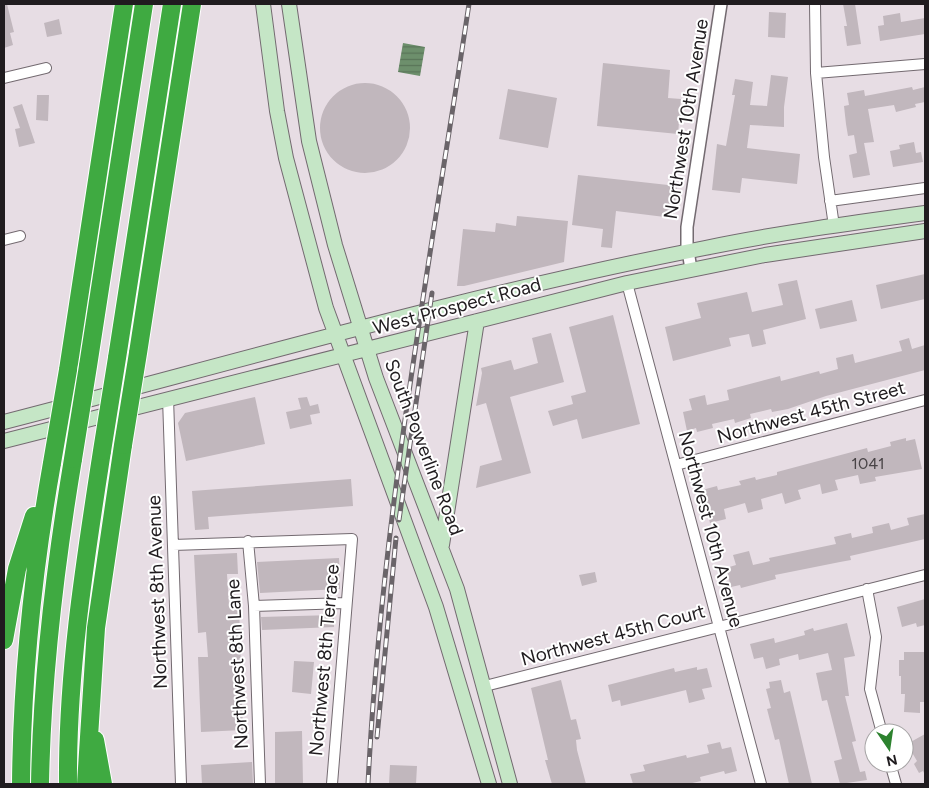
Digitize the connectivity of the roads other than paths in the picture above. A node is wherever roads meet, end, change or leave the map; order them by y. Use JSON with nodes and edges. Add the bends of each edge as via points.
{"nodes":[{"id":1,"x":124,"y":4,"type":"edge"},
{"id":2,"x":144,"y":4,"type":"edge"},
{"id":3,"x":172,"y":4,"type":"edge"},
{"id":4,"x":192,"y":4,"type":"edge"},
{"id":5,"x":263,"y":4,"type":"edge"},
{"id":6,"x":289,"y":4,"type":"edge"},
{"id":7,"x":721,"y":4,"type":"edge"},
{"id":8,"x":815,"y":4,"type":"edge"},
{"id":9,"x":925,"y":64,"type":"edge"},
{"id":10,"x":46,"y":68,"type":"dead end"},
{"id":11,"x":816,"y":73,"type":"junction"},
{"id":12,"x":4,"y":78,"type":"edge"},
{"id":13,"x":925,"y":188,"type":"edge"},
{"id":14,"x":830,"y":201,"type":"junction"},
{"id":15,"x":925,"y":213,"type":"edge"},
{"id":16,"x":834,"y":226,"type":"junction"},
{"id":17,"x":925,"y":231,"type":"edge"},
{"id":18,"x":20,"y":236,"type":"dead end"},
{"id":19,"x":4,"y":240,"type":"edge"},
{"id":20,"x":688,"y":251,"type":"junction"},
{"id":21,"x":692,"y":269,"type":"junction"},
{"id":22,"x":627,"y":283,"type":"junction"},
{"id":23,"x":477,"y":321,"type":"junction"},
{"id":24,"x":360,"y":329,"type":"junction"},
{"id":25,"x":335,"y":336,"type":"junction"},
{"id":26,"x":367,"y":349,"type":"junction"},
{"id":27,"x":342,"y":355,"type":"junction"},
{"id":28,"x":168,"y":398,"type":"junction"},
{"id":29,"x":925,"y":400,"type":"edge"},
{"id":30,"x":4,"y":422,"type":"edge"},
{"id":31,"x":4,"y":441,"type":"edge"},
{"id":32,"x":52,"y":464,"type":"junction"},
{"id":33,"x":676,"y":465,"type":"junction"},
{"id":34,"x":248,"y":541,"type":"junction"},
{"id":35,"x":173,"y":545,"type":"junction"},
{"id":36,"x":442,"y":546,"type":"junction"},
{"id":37,"x":925,"y":575,"type":"edge"},
{"id":38,"x":867,"y":589,"type":"junction"},
{"id":39,"x":346,"y":603,"type":"junction"},
{"id":40,"x":254,"y":606,"type":"junction"},
{"id":41,"x":718,"y":626,"type":"junction"},
{"id":42,"x":4,"y":640,"type":"edge"},
{"id":43,"x":485,"y":686,"type":"junction"},
{"id":44,"x":89,"y":712,"type":"junction"},
{"id":45,"x":879,"y":723,"type":"edge"},
{"id":46,"x":21,"y":784,"type":"edge"},
{"id":47,"x":40,"y":784,"type":"edge"},
{"id":48,"x":68,"y":784,"type":"edge"},
{"id":49,"x":86,"y":784,"type":"edge"},
{"id":50,"x":103,"y":784,"type":"edge"},
{"id":51,"x":181,"y":784,"type":"edge"},
{"id":52,"x":260,"y":784,"type":"edge"},
{"id":53,"x":332,"y":784,"type":"edge"},
{"id":54,"x":489,"y":784,"type":"edge"},
{"id":55,"x":510,"y":784,"type":"edge"},
{"id":56,"x":761,"y":784,"type":"edge"}],
"edges":[{"from":1,"to":32,"type":"highway","bridge":true},
{"from":2,"to":47,"type":"highway","bridge":true,"via":[[49,619]]},
{"from":3,"to":48,"type":"highway","bridge":true,"via":[[75,638]]},
{"from":4,"to":44,"type":"highway","bridge":true,"via":[[99,610]]},
{"from":5,"to":25,"type":"main road","via":[[277,112],[291,179]]},
{"from":6,"to":24,"type":"main road","name":"South Powerline Road","via":[[314,166]]},
{"from":7,"to":20,"type":"street","name":"Northwest 10th Avenue","via":[[688,218]]},
{"from":8,"to":11,"type":"street"},
{"from":9,"to":11,"type":"street"},
{"from":10,"to":12,"type":"street"},
{"from":11,"to":14,"type":"street"},
{"from":13,"to":14,"type":"street"},
{"from":14,"to":16,"type":"street"},
{"from":15,"to":16,"type":"main road","name":"West Prospect Road"},
{"from":16,"to":20,"type":"main road","name":"West Prospect Road"},
{"from":17,"to":21,"type":"main road","name":"West Prospect Road"},
{"from":18,"to":19,"type":"street"},
{"from":20,"to":21,"type":"street","name":"Northwest 10th Avenue"},
{"from":20,"to":24,"type":"main road","name":"West Prospect Road"},
{"from":21,"to":22,"type":"main road","name":"West Prospect Road"},
{"from":22,"to":23,"type":"main road","name":"West Prospect Road"},
{"from":22,"to":33,"type":"street","name":"Northwest 10th Avenue"},
{"from":23,"to":26,"type":"main road","name":"West Prospect Road"},
{"from":23,"to":36,"type":"main road"},
{"from":24,"to":25,"type":"main road","name":"West Prospect Road"},
{"from":24,"to":26,"type":"main road","name":"South Powerline Road"},
{"from":25,"to":27,"type":"main road"},
{"from":25,"to":30,"type":"main road","name":"West Prospect Road"},
{"from":26,"to":27,"type":"main road","name":"West Prospect Road"},
{"from":26,"to":36,"type":"main road","name":"South Powerline Road"},
{"from":27,"to":28,"type":"main road","name":"West Prospect Road"},
{"from":27,"to":54,"type":"main road","via":[[436,606]]},
{"from":28,"to":31,"type":"main road","name":"West Prospect Road"},
{"from":28,"to":35,"type":"street","name":"Northwest 8th Avenue"},
{"from":29,"to":33,"type":"street","name":"Northwest 45th Street"},
{"from":32,"to":42,"type":"highway","via":[[17,569]]},
{"from":32,"to":46,"type":"highway","via":[[29,618]]},
{"from":33,"to":41,"type":"street","name":"Northwest 10th Avenue"},
{"from":34,"to":35,"type":"street"},
{"from":34,"to":39,"type":"street","name":"Northwest 8th Terrace","via":[[352,539]]},
{"from":34,"to":40,"type":"street","name":"Northwest 8th Lane"},
{"from":35,"to":51,"type":"street","name":"Northwest 8th Avenue"},
{"from":36,"to":43,"type":"main road","name":"South Powerline Road"},
{"from":37,"to":38,"type":"street","name":"Northwest 45th Court"},
{"from":38,"to":41,"type":"street","name":"Northwest 45th Court"},
{"from":38,"to":45,"type":"street","via":[[876,638],[870,689]]},
{"from":39,"to":40,"type":"street"},
{"from":39,"to":53,"type":"street","name":"Northwest 8th Terrace"},
{"from":40,"to":52,"type":"street","name":"Northwest 8th Lane"},
{"from":41,"to":43,"type":"street","name":"Northwest 45th Court"},
{"from":41,"to":56,"type":"street","name":"Northwest 10th Avenue"},
{"from":43,"to":55,"type":"main road","name":"South Powerline Road"},
{"from":44,"to":49,"type":"highway"},
{"from":44,"to":50,"type":"highway"}]}
